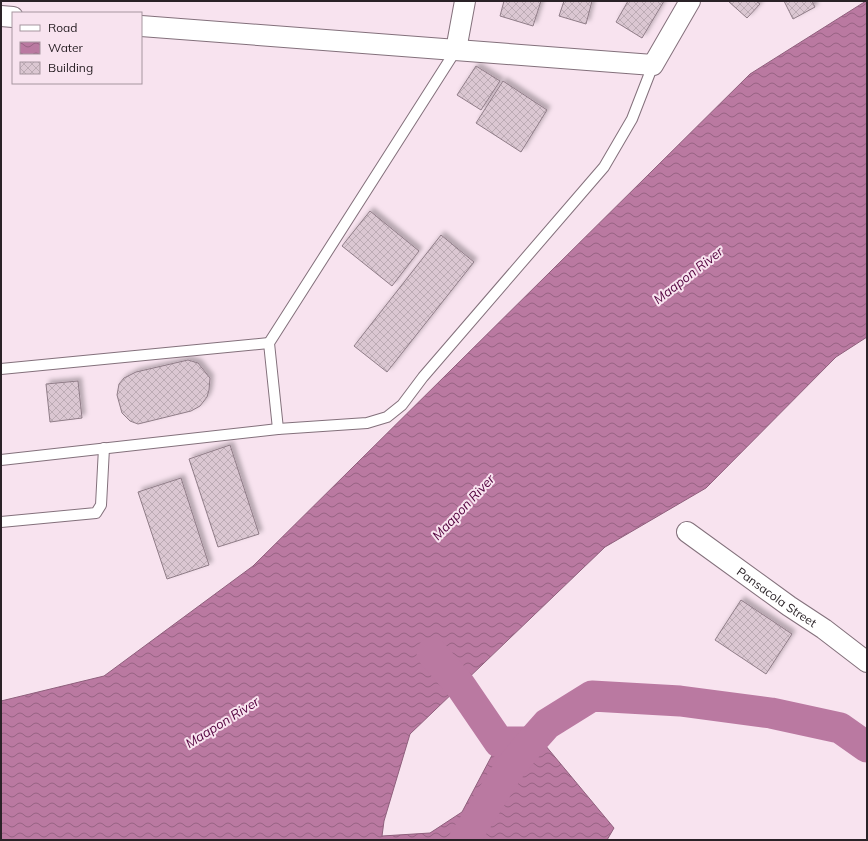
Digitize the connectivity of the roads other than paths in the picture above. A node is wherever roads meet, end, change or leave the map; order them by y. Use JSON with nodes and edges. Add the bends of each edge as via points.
{"nodes":[{"id":1,"x":466,"y":1,"type":"edge"},
{"id":2,"x":690,"y":1,"type":"edge"},
{"id":3,"x":1,"y":16,"type":"edge"},
{"id":4,"x":12,"y":16,"type":"edge"},
{"id":5,"x":142,"y":26,"type":"edge"},
{"id":6,"x":456,"y":50,"type":"junction"},
{"id":7,"x":653,"y":65,"type":"junction"},
{"id":8,"x":269,"y":343,"type":"junction"},
{"id":9,"x":1,"y":369,"type":"edge"},
{"id":10,"x":278,"y":429,"type":"junction"},
{"id":11,"x":104,"y":448,"type":"junction"},
{"id":12,"x":1,"y":460,"type":"edge"},
{"id":13,"x":1,"y":522,"type":"edge"},
{"id":14,"x":687,"y":532,"type":"dead end"},
{"id":15,"x":867,"y":662,"type":"edge"}],
"edges":[{"from":1,"to":6,"type":"street"},
{"from":2,"to":7,"type":"street"},
{"from":3,"to":4,"type":"street"},
{"from":5,"to":6,"type":"street"},
{"from":6,"to":7,"type":"street"},
{"from":6,"to":8,"type":"lane"},
{"from":7,"to":10,"type":"lane","via":[[632,119],[604,167],[402,404],[387,417],[367,423]]},
{"from":8,"to":9,"type":"lane"},
{"from":8,"to":10,"type":"lane"},
{"from":10,"to":11,"type":"lane"},
{"from":11,"to":12,"type":"lane"},
{"from":11,"to":13,"type":"lane","via":[[101,505],[96,513]]},
{"from":14,"to":15,"type":"street","name":"Pansacola Street"}]}
